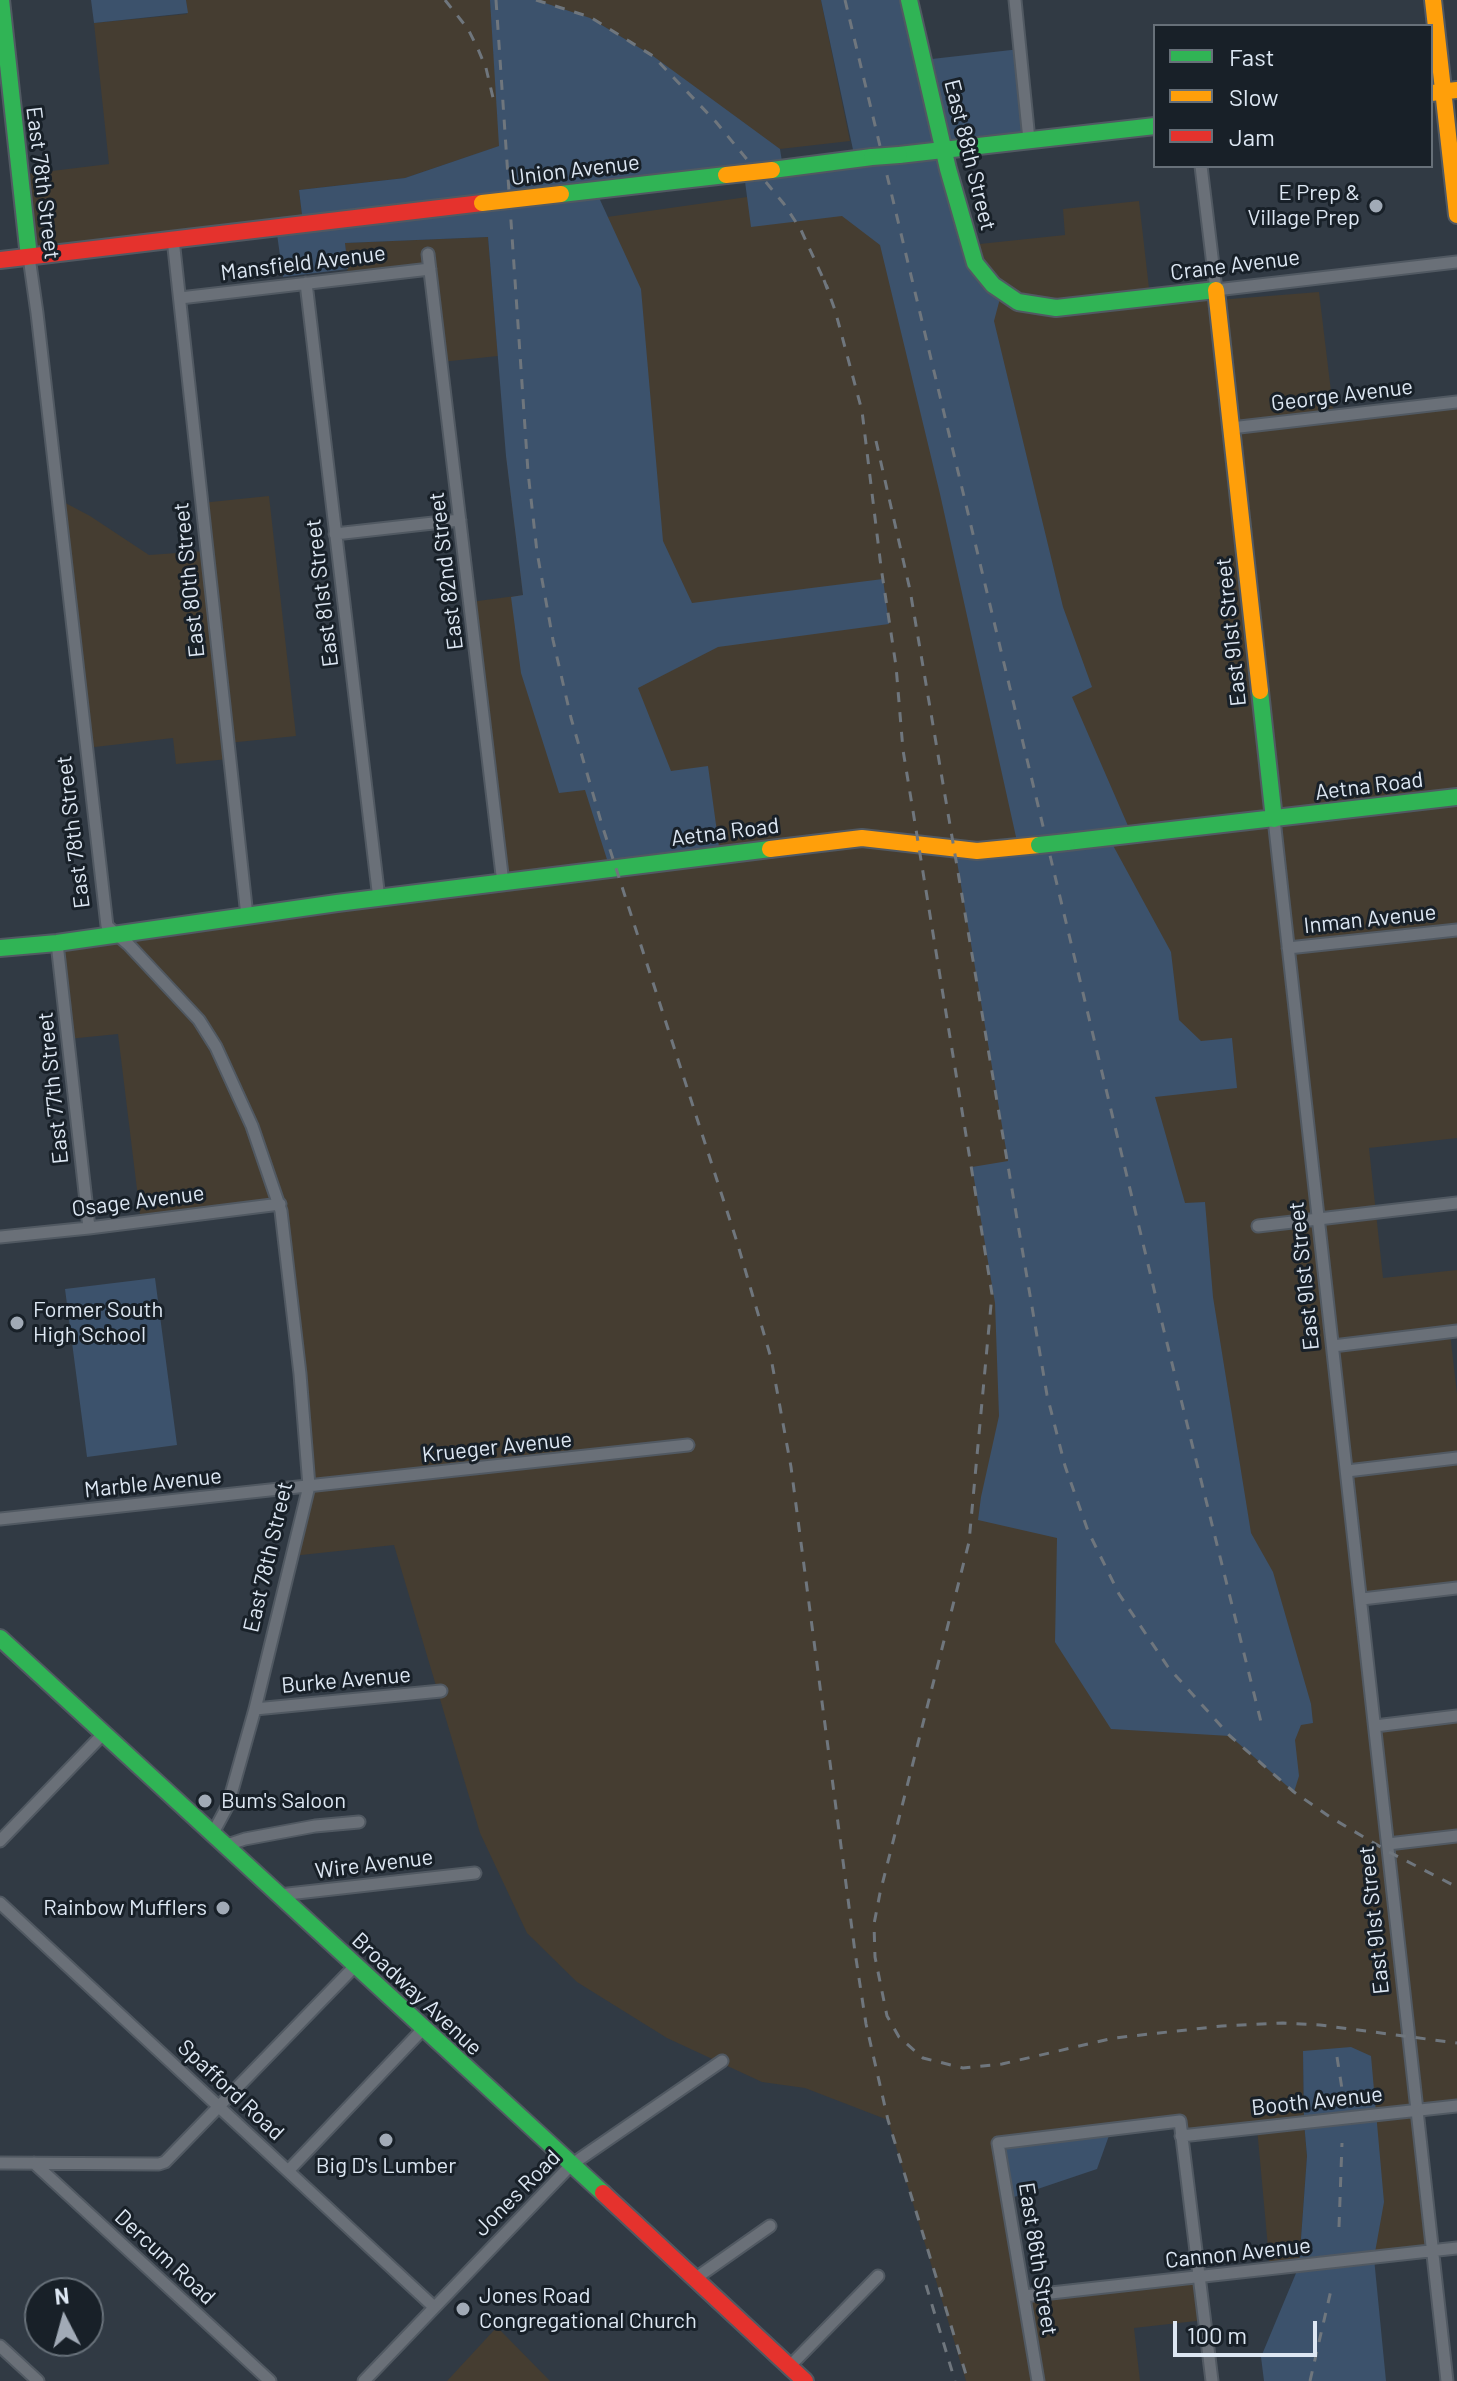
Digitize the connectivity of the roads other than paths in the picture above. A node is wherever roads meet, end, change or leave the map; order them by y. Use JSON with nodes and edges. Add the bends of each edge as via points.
{"nodes":[{"id":1,"x":1,"y":0,"type":"edge"},
{"id":2,"x":909,"y":0,"type":"edge"},
{"id":3,"x":1015,"y":0,"type":"edge"},
{"id":4,"x":1433,"y":0,"type":"edge"},
{"id":5,"x":4,"y":70,"type":"edge"},
{"id":6,"x":1444,"y":91,"type":"edge"},
{"id":7,"x":1153,"y":126,"type":"edge"},
{"id":8,"x":1029,"y":140,"type":"junction"},
{"id":9,"x":943,"y":149,"type":"junction"},
{"id":10,"x":1201,"y":168,"type":"edge"},
{"id":11,"x":1456,"y":206,"type":"edge"},
{"id":12,"x":173,"y":239,"type":"junction"},
{"id":13,"x":428,"y":254,"type":"dead end"},
{"id":14,"x":29,"y":257,"type":"junction"},
{"id":15,"x":0,"y":260,"type":"edge"},
{"id":16,"x":1457,"y":262,"type":"edge"},
{"id":17,"x":430,"y":269,"type":"junction"},
{"id":18,"x":306,"y":283,"type":"junction"},
{"id":19,"x":1216,"y":290,"type":"junction"},
{"id":20,"x":180,"y":298,"type":"junction"},
{"id":21,"x":1018,"y":302,"type":"joint"},
{"id":22,"x":1457,"y":402,"type":"edge"},
{"id":23,"x":1231,"y":428,"type":"junction"},
{"id":24,"x":460,"y":520,"type":"junction"},
{"id":25,"x":335,"y":534,"type":"junction"},
{"id":26,"x":1457,"y":797,"type":"edge"},
{"id":27,"x":1274,"y":819,"type":"junction"},
{"id":28,"x":503,"y":883,"type":"junction"},
{"id":29,"x":379,"y":899,"type":"junction"},
{"id":30,"x":247,"y":916,"type":"junction"},
{"id":31,"x":1457,"y":930,"type":"edge"},
{"id":32,"x":115,"y":934,"type":"junction"},
{"id":33,"x":57,"y":943,"type":"junction"},
{"id":34,"x":0,"y":948,"type":"edge"},
{"id":35,"x":1288,"y":948,"type":"junction"},
{"id":36,"x":1457,"y":1203,"type":"edge"},
{"id":37,"x":280,"y":1204,"type":"junction"},
{"id":38,"x":1320,"y":1218,"type":"junction"},
{"id":39,"x":1258,"y":1226,"type":"dead end"},
{"id":40,"x":89,"y":1228,"type":"junction"},
{"id":41,"x":0,"y":1237,"type":"edge"},
{"id":42,"x":1457,"y":1331,"type":"edge"},
{"id":43,"x":1333,"y":1346,"type":"junction"},
{"id":44,"x":688,"y":1445,"type":"dead end"},
{"id":45,"x":1457,"y":1458,"type":"edge"},
{"id":46,"x":1347,"y":1471,"type":"junction"},
{"id":47,"x":309,"y":1486,"type":"junction"},
{"id":48,"x":0,"y":1519,"type":"edge"},
{"id":49,"x":1457,"y":1588,"type":"edge"},
{"id":50,"x":1362,"y":1599,"type":"junction"},
{"id":51,"x":0,"y":1638,"type":"edge"},
{"id":52,"x":441,"y":1691,"type":"dead end"},
{"id":53,"x":255,"y":1709,"type":"junction"},
{"id":54,"x":1457,"y":1716,"type":"edge"},
{"id":55,"x":1375,"y":1726,"type":"junction"},
{"id":56,"x":104,"y":1733,"type":"junction"},
{"id":57,"x":359,"y":1822,"type":"dead end"},
{"id":58,"x":213,"y":1833,"type":"junction"},
{"id":59,"x":1457,"y":1836,"type":"edge"},
{"id":60,"x":0,"y":1841,"type":"edge"},
{"id":61,"x":1388,"y":1844,"type":"junction"},
{"id":62,"x":227,"y":1845,"type":"junction"},
{"id":63,"x":475,"y":1873,"type":"dead end"},
{"id":64,"x":278,"y":1895,"type":"junction"},
{"id":65,"x":0,"y":1903,"type":"edge"},
{"id":66,"x":355,"y":1966,"type":"junction"},
{"id":67,"x":423,"y":2029,"type":"junction"},
{"id":68,"x":722,"y":2061,"type":"dead end"},
{"id":69,"x":219,"y":2106,"type":"junction"},
{"id":70,"x":1457,"y":2106,"type":"edge"},
{"id":71,"x":1418,"y":2110,"type":"junction"},
{"id":72,"x":1181,"y":2136,"type":"junction"},
{"id":73,"x":0,"y":2163,"type":"edge"},
{"id":74,"x":34,"y":2163,"type":"junction"},
{"id":75,"x":571,"y":2165,"type":"junction"},
{"id":76,"x":288,"y":2171,"type":"junction"},
{"id":77,"x":770,"y":2226,"type":"dead end"},
{"id":78,"x":1457,"y":2248,"type":"edge"},
{"id":79,"x":1433,"y":2250,"type":"junction"},
{"id":80,"x":878,"y":2276,"type":"dead end"},
{"id":81,"x":1199,"y":2277,"type":"junction"},
{"id":82,"x":696,"y":2278,"type":"junction"},
{"id":83,"x":1024,"y":2296,"type":"junction"},
{"id":84,"x":434,"y":2307,"type":"junction"},
{"id":85,"x":0,"y":2346,"type":"edge"},
{"id":86,"x":789,"y":2367,"type":"junction"},
{"id":87,"x":38,"y":2381,"type":"edge"},
{"id":88,"x":270,"y":2381,"type":"edge"},
{"id":89,"x":364,"y":2381,"type":"edge"},
{"id":90,"x":805,"y":2381,"type":"edge"},
{"id":91,"x":1038,"y":2381,"type":"edge"},
{"id":92,"x":1212,"y":2381,"type":"edge"},
{"id":93,"x":1447,"y":2381,"type":"edge"}],
"edges":[{"from":1,"to":5,"type":"main road","name":"East 78th Street"},
{"from":2,"to":9,"type":"main road","name":"East 88th Street"},
{"from":3,"to":8,"type":"street"},
{"from":4,"to":6,"type":"main road"},
{"from":5,"to":14,"type":"main road","name":"East 78th Street"},
{"from":6,"to":11,"type":"main road"},
{"from":7,"to":8,"type":"main road","name":"Union Avenue"},
{"from":8,"to":9,"type":"main road","name":"Union Avenue"},
{"from":9,"to":12,"type":"main road","name":"Union Avenue","bridge":true},
{"from":9,"to":21,"type":"main road","name":"East 88th Street","via":[[975,263],[993,285]]},
{"from":10,"to":19,"type":"street","name":"East 91st Street"},
{"from":12,"to":14,"type":"main road","name":"Union Avenue"},
{"from":12,"to":20,"type":"street","name":"East 80th Street"},
{"from":13,"to":17,"type":"street","name":"East 82nd Street"},
{"from":14,"to":15,"type":"main road","name":"Union Avenue"},
{"from":14,"to":32,"type":"street","name":"East 78th Street","via":[[107,926]]},
{"from":16,"to":19,"type":"street","name":"Crane Avenue"},
{"from":17,"to":18,"type":"street","name":"Mansfield Avenue"},
{"from":17,"to":24,"type":"street","name":"East 82nd Street"},
{"from":18,"to":20,"type":"street","name":"Mansfield Avenue"},
{"from":18,"to":25,"type":"street","name":"East 81st Street"},
{"from":19,"to":21,"type":"main road","name":"Crane Avenue","via":[[1056,308]]},
{"from":19,"to":23,"type":"main road","name":"East 91st Street"},
{"from":20,"to":30,"type":"street","name":"East 80th Street"},
{"from":22,"to":23,"type":"street","name":"George Avenue"},
{"from":23,"to":27,"type":"main road","name":"East 91st Street"},
{"from":24,"to":25,"type":"street"},
{"from":24,"to":28,"type":"street","name":"East 82nd Street"},
{"from":25,"to":29,"type":"street","name":"East 81st Street"},
{"from":26,"to":27,"type":"main road","name":"Aetna Road"},
{"from":27,"to":28,"type":"main road","name":"Aetna Road","bridge":true,"via":[[977,851],[862,838]]},
{"from":27,"to":35,"type":"street","name":"East 91st Street"},
{"from":28,"to":29,"type":"main road","name":"Aetna Road"},
{"from":29,"to":30,"type":"main road","name":"Aetna Road"},
{"from":30,"to":32,"type":"main road","name":"Aetna Road"},
{"from":31,"to":35,"type":"street","name":"Inman Avenue"},
{"from":32,"to":33,"type":"main road","name":"Aetna Road"},
{"from":32,"to":37,"type":"street","name":"East 78th Street","via":[[199,1020],[216,1047]]},
{"from":33,"to":34,"type":"main road","name":"Aetna Road"},
{"from":33,"to":40,"type":"street","name":"East 77th Street"},
{"from":35,"to":38,"type":"street","name":"East 91st Street"},
{"from":36,"to":38,"type":"street"},
{"from":37,"to":40,"type":"street","name":"Osage Avenue"},
{"from":37,"to":47,"type":"street","name":"East 78th Street"},
{"from":38,"to":39,"type":"street"},
{"from":38,"to":43,"type":"street","name":"East 91st Street"},
{"from":40,"to":41,"type":"street","name":"Osage Avenue"},
{"from":42,"to":43,"type":"street"},
{"from":43,"to":46,"type":"street","name":"East 91st Street"},
{"from":44,"to":47,"type":"street","name":"Krueger Avenue"},
{"from":45,"to":46,"type":"street"},
{"from":46,"to":50,"type":"street","name":"East 91st Street"},
{"from":47,"to":48,"type":"street","name":"Marble Avenue"},
{"from":47,"to":53,"type":"street","name":"East 78th Street"},
{"from":49,"to":50,"type":"street"},
{"from":50,"to":55,"type":"street","name":"East 91st Street"},
{"from":51,"to":56,"type":"main road","name":"Broadway Avenue"},
{"from":52,"to":53,"type":"street","name":"Burke Avenue"},
{"from":53,"to":58,"type":"street","name":"East 78th Street","via":[[228,1805]]},
{"from":54,"to":55,"type":"street"},
{"from":55,"to":61,"type":"street","name":"East 91st Street"},
{"from":56,"to":58,"type":"main road","name":"Broadway Avenue"},
{"from":56,"to":60,"type":"street"},
{"from":57,"to":62,"type":"street"},
{"from":58,"to":62,"type":"main road","name":"Broadway Avenue"},
{"from":59,"to":61,"type":"street"},
{"from":61,"to":71,"type":"street","name":"East 91st Street"},
{"from":62,"to":64,"type":"main road","name":"Broadway Avenue"},
{"from":63,"to":64,"type":"street","name":"Wire Avenue"},
{"from":64,"to":66,"type":"main road","name":"Broadway Avenue"},
{"from":65,"to":69,"type":"street","name":"Spafford Road"},
{"from":66,"to":67,"type":"main road","name":"Broadway Avenue"},
{"from":66,"to":69,"type":"street"},
{"from":67,"to":75,"type":"main road","name":"Broadway Avenue"},
{"from":67,"to":76,"type":"street"},
{"from":68,"to":75,"type":"street","name":"Jones Road"},
{"from":69,"to":74,"type":"street","via":[[159,2164]]},
{"from":69,"to":76,"type":"street","name":"Spafford Road"},
{"from":70,"to":71,"type":"street","name":"Booth Avenue"},
{"from":71,"to":72,"type":"street","name":"Booth Avenue"},
{"from":71,"to":79,"type":"street","name":"East 91st Street"},
{"from":72,"to":81,"type":"street"},
{"from":72,"to":83,"type":"street","name":"East 86th Street","via":[[1180,2121],[998,2143]]},
{"from":73,"to":74,"type":"street"},
{"from":74,"to":88,"type":"street","name":"Dercum Road"},
{"from":75,"to":82,"type":"main road","name":"Broadway Avenue"},
{"from":75,"to":84,"type":"street","name":"Jones Road"},
{"from":76,"to":84,"type":"street","name":"Spafford Road"},
{"from":77,"to":82,"type":"street"},
{"from":78,"to":79,"type":"street","name":"Cannon Avenue"},
{"from":79,"to":81,"type":"street","name":"Cannon Avenue"},
{"from":79,"to":93,"type":"street","name":"East 91st Street"},
{"from":80,"to":86,"type":"street"},
{"from":81,"to":83,"type":"street","name":"Cannon Avenue"},
{"from":81,"to":92,"type":"street"},
{"from":82,"to":86,"type":"main road","name":"Broadway Avenue"},
{"from":83,"to":91,"type":"street","name":"East 86th Street"},
{"from":84,"to":89,"type":"street","name":"Jones Road"},
{"from":85,"to":87,"type":"street"},
{"from":86,"to":90,"type":"main road","name":"Broadway Avenue"}]}
